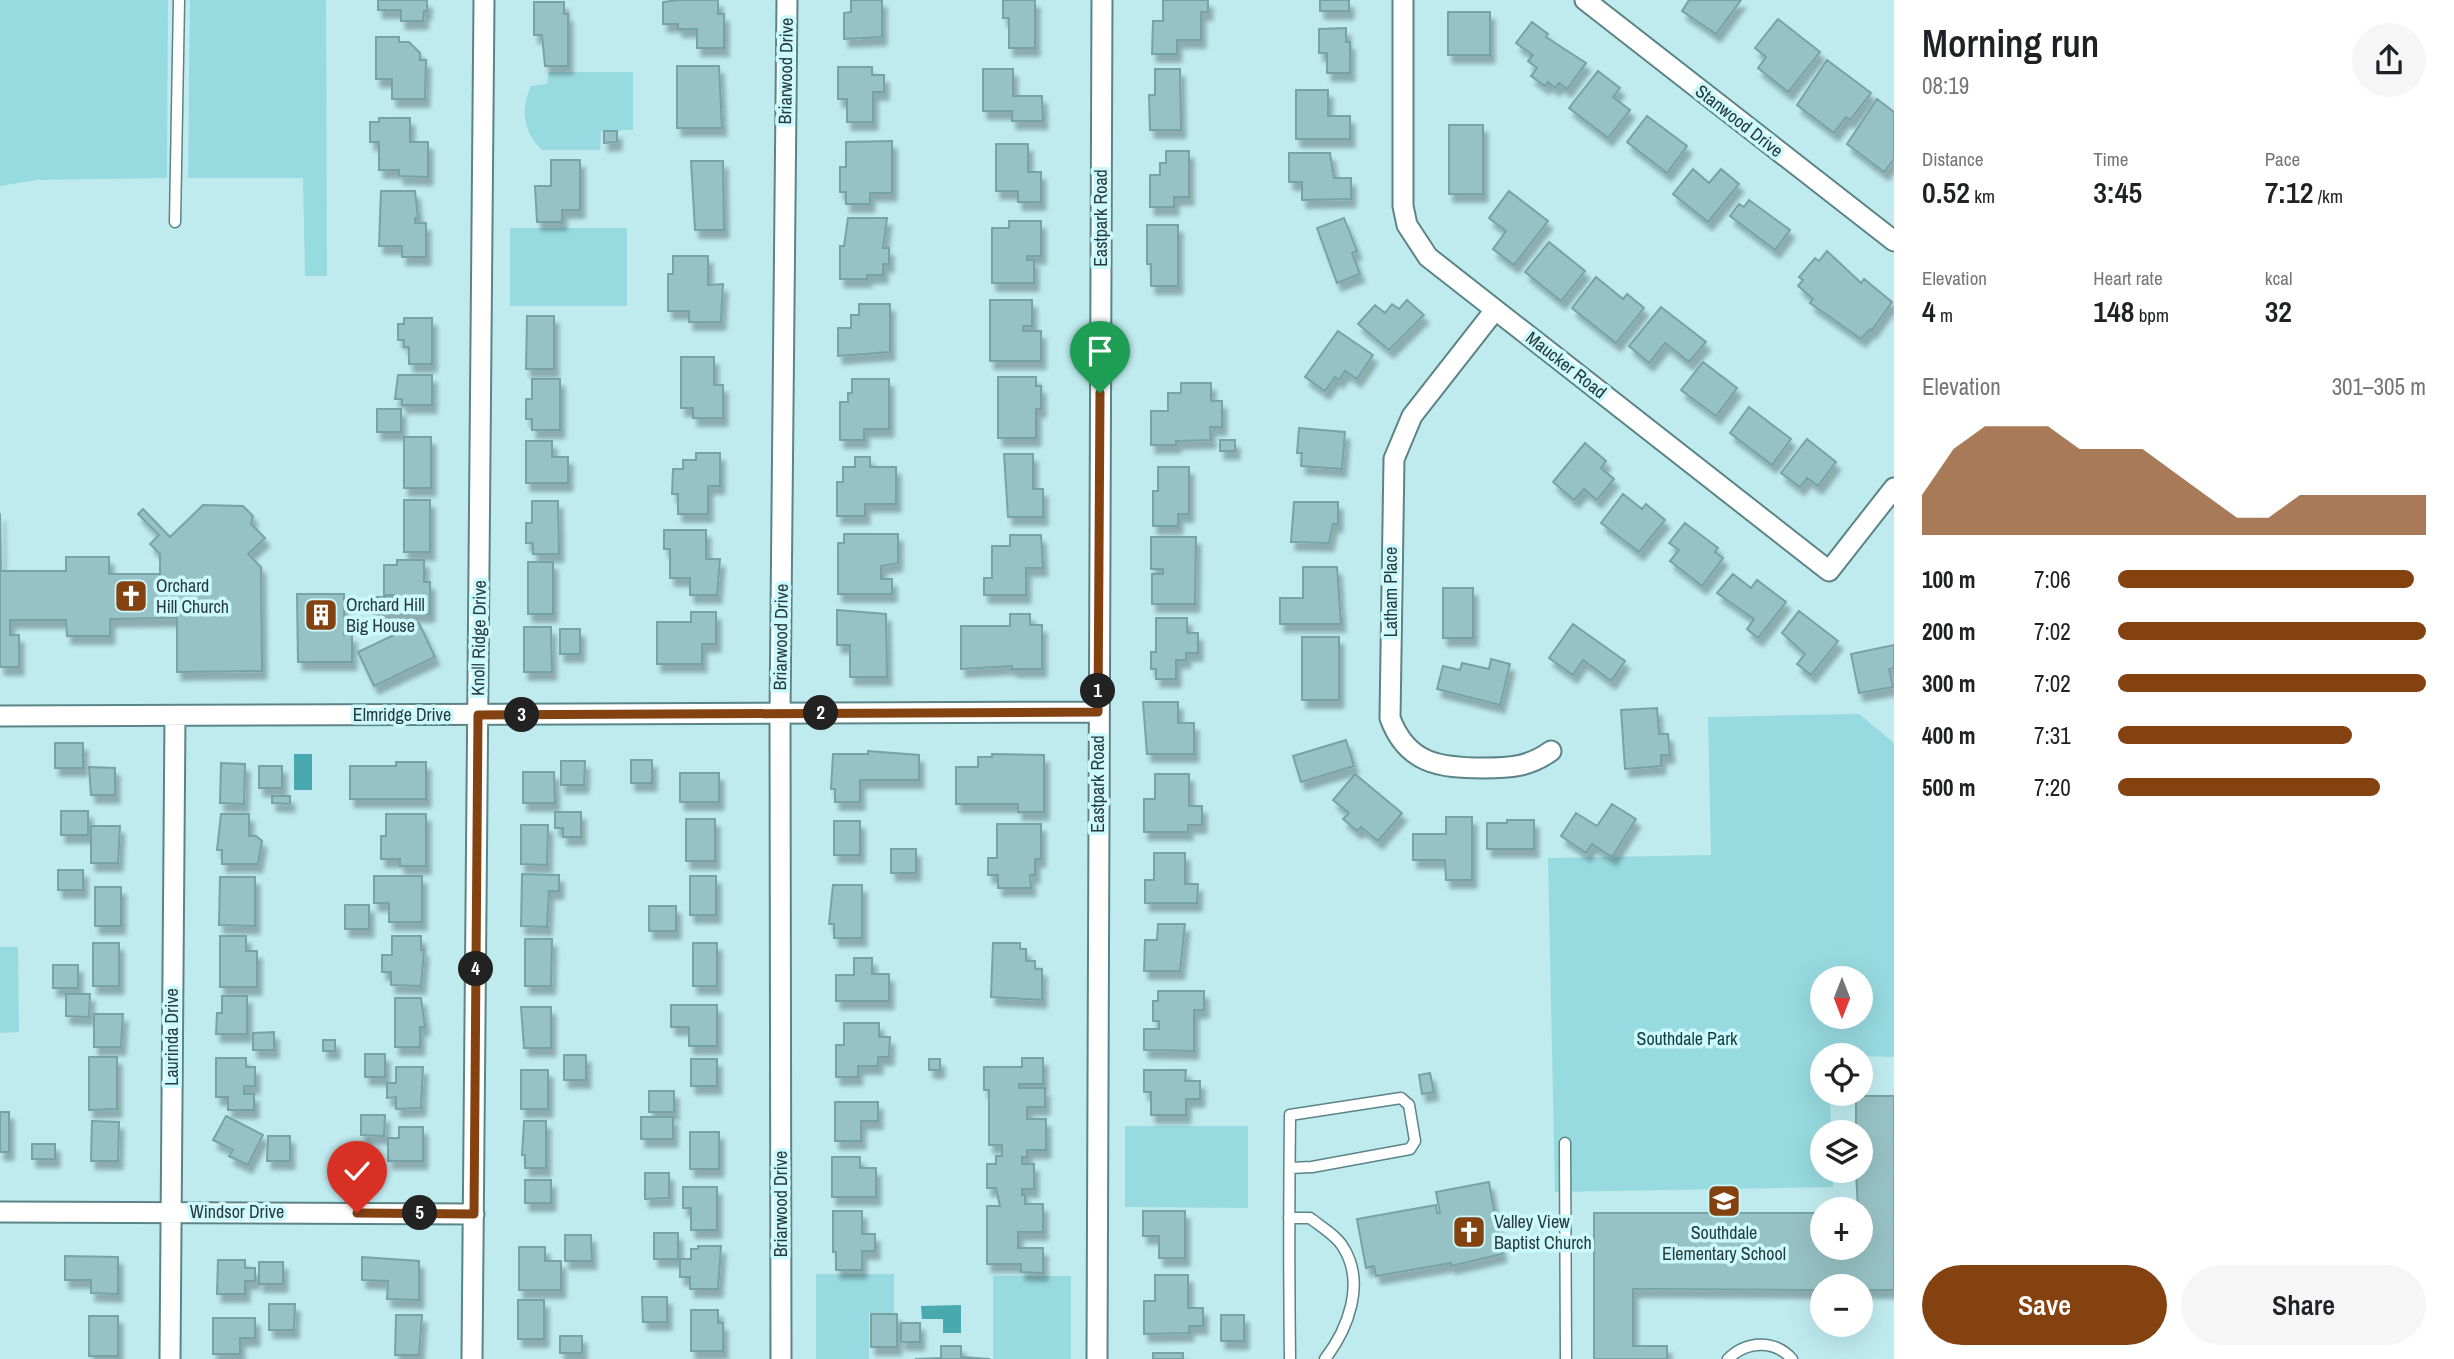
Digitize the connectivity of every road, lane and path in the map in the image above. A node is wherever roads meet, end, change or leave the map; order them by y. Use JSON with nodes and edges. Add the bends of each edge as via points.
{"nodes":[{"id":1,"x":179,"y":0,"type":"edge"},
{"id":2,"x":484,"y":0,"type":"edge"},
{"id":3,"x":787,"y":0,"type":"edge"},
{"id":4,"x":1102,"y":0,"type":"edge"},
{"id":5,"x":1403,"y":0,"type":"edge"},
{"id":6,"x":1585,"y":0,"type":"edge"},
{"id":7,"x":175,"y":222,"type":"dead end"},
{"id":8,"x":1894,"y":241,"type":"edge"},
{"id":9,"x":1496,"y":310,"type":"junction"},
{"id":10,"x":1894,"y":488,"type":"edge"},
{"id":11,"x":1098,"y":712,"type":"junction"},
{"id":12,"x":780,"y":713,"type":"junction"},
{"id":13,"x":478,"y":715,"type":"junction"},
{"id":14,"x":0,"y":716,"type":"edge"},
{"id":15,"x":175,"y":716,"type":"junction"},
{"id":16,"x":1551,"y":751,"type":"dead end"},
{"id":17,"x":1565,"y":1143,"type":"dead end"},
{"id":18,"x":1290,"y":1168,"type":"junction"},
{"id":19,"x":171,"y":1211,"type":"junction"},
{"id":20,"x":0,"y":1212,"type":"edge"},
{"id":21,"x":474,"y":1214,"type":"junction"},
{"id":22,"x":1289,"y":1218,"type":"junction"},
{"id":23,"x":170,"y":1359,"type":"edge"},
{"id":24,"x":472,"y":1359,"type":"edge"},
{"id":25,"x":781,"y":1359,"type":"edge"},
{"id":26,"x":1097,"y":1359,"type":"edge"},
{"id":27,"x":1290,"y":1359,"type":"edge"},
{"id":28,"x":1325,"y":1359,"type":"edge"},
{"id":29,"x":1566,"y":1359,"type":"edge"},
{"id":30,"x":1728,"y":1359,"type":"edge"},
{"id":31,"x":1792,"y":1359,"type":"edge"}],
"edges":[{"from":1,"to":7,"type":"lane"},
{"from":2,"to":13,"type":"street","name":"Knoll Ridge Drive"},
{"from":3,"to":12,"type":"street","name":"Briarwood Drive"},
{"from":4,"to":11,"type":"street","name":"Eastpark Road"},
{"from":5,"to":9,"type":"street","name":"Maucker Road","via":[[1403,206],[1407,225],[1428,257]]},
{"from":6,"to":8,"type":"street","name":"Stanwood Drive"},
{"from":9,"to":10,"type":"street","name":"Maucker Road","via":[[1829,571]]},
{"from":9,"to":16,"type":"street","name":"Latham Place","via":[[1412,416],[1394,459],[1390,718],[1397,738],[1412,751],[1450,768],[1517,767]]},
{"from":11,"to":12,"type":"street","name":"Elmridge Drive"},
{"from":11,"to":26,"type":"street","name":"Eastpark Road"},
{"from":12,"to":13,"type":"street","name":"Elmridge Drive"},
{"from":12,"to":25,"type":"street","name":"Briarwood Drive"},
{"from":13,"to":15,"type":"street","name":"Elmridge Drive"},
{"from":13,"to":21,"type":"street","name":"Knoll Ridge Drive"},
{"from":14,"to":15,"type":"street","name":"Elmridge Drive"},
{"from":15,"to":19,"type":"street","name":"Laurinda Drive"},
{"from":17,"to":29,"type":"lane"},
{"from":18,"to":18,"type":"lane","via":[[1290,1115],[1401,1098],[1409,1105],[1415,1141],[1410,1149]]},
{"from":18,"to":22,"type":"lane"},
{"from":19,"to":20,"type":"street","name":"Windsor Drive"},
{"from":19,"to":21,"type":"street","name":"Windsor Drive"},
{"from":19,"to":23,"type":"street","name":"Laurinda Drive"},
{"from":21,"to":24,"type":"street","name":"Knoll Ridge Drive"},
{"from":22,"to":27,"type":"lane"},
{"from":22,"to":28,"type":"lane","via":[[1310,1218],[1319,1225],[1343,1246],[1352,1271],[1352,1312],[1340,1340]]},
{"from":30,"to":31,"type":"lane","via":[[1744,1347],[1760,1344],[1773,1345]]}]}
